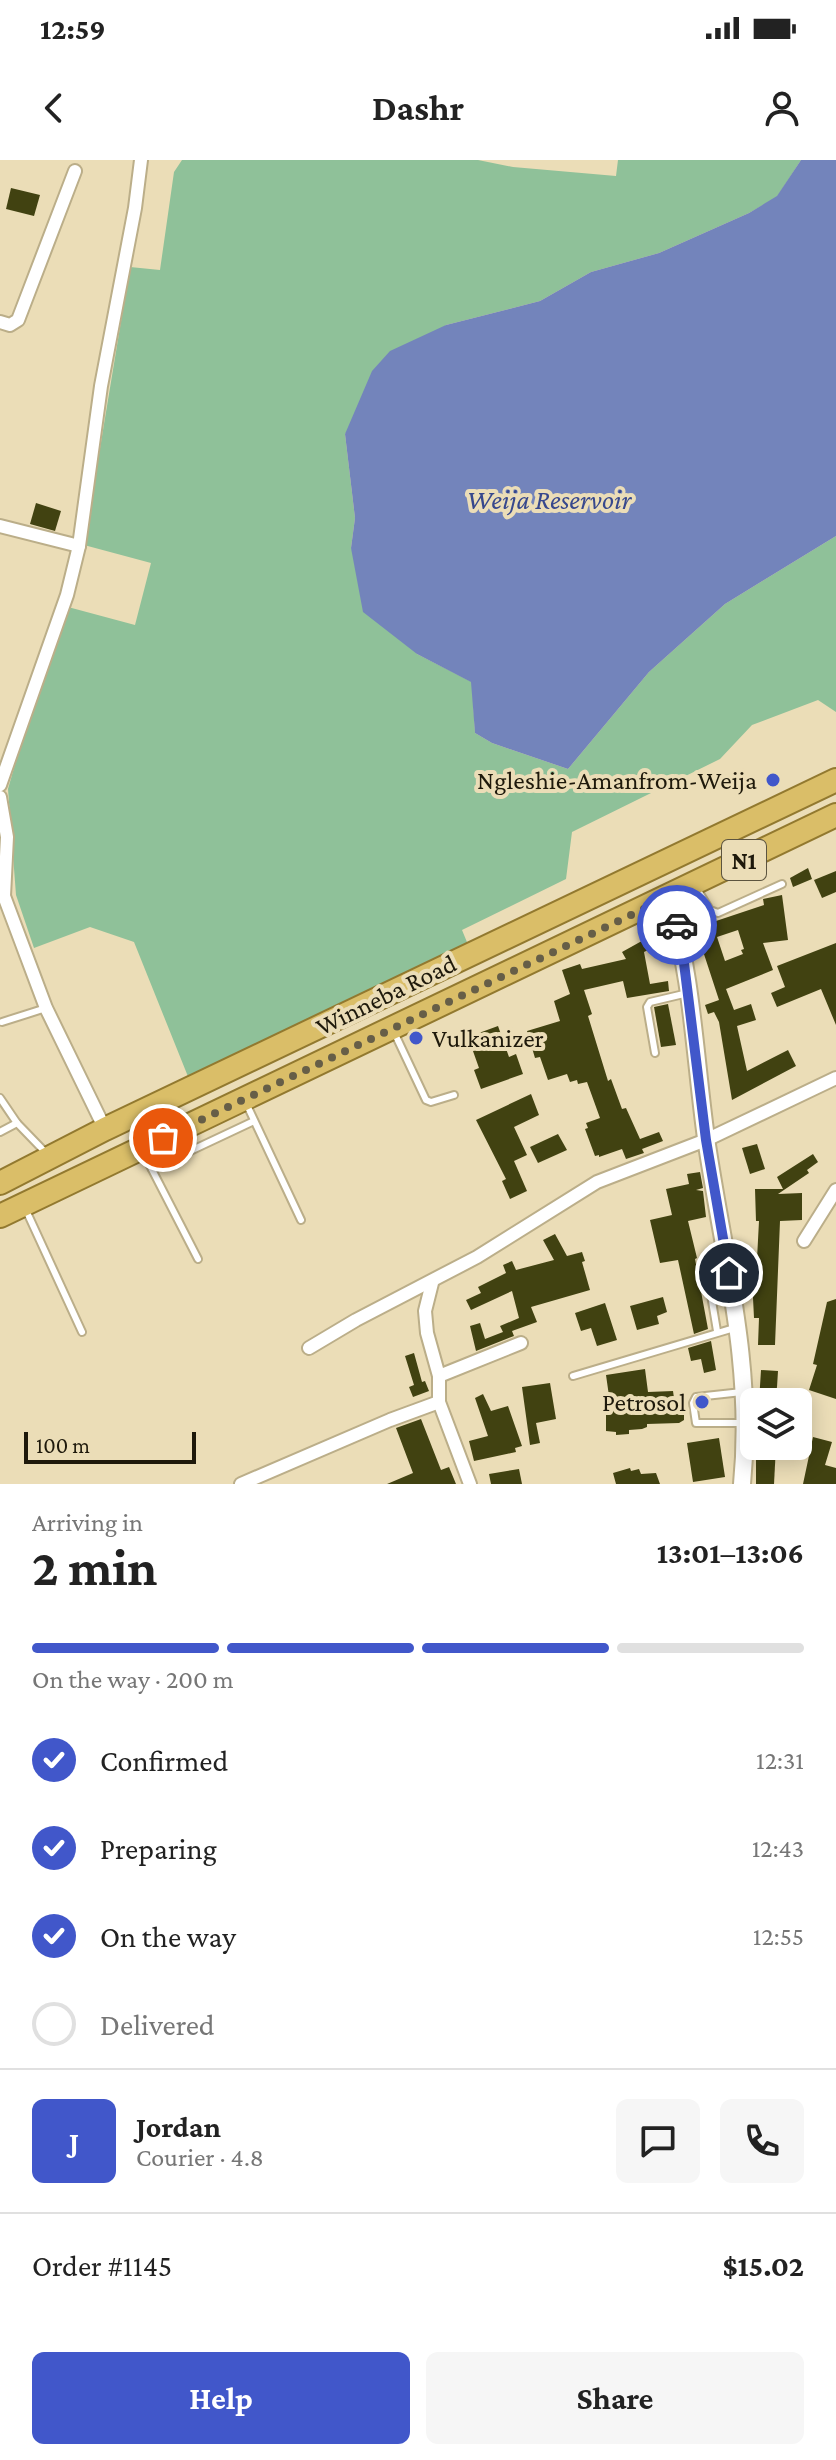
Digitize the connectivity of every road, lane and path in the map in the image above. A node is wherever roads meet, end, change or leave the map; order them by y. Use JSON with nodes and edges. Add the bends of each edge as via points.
{"nodes":[{"id":1,"x":141,"y":160,"type":"edge"},
{"id":2,"x":75,"y":171,"type":"dead end"},
{"id":3,"x":0,"y":322,"type":"edge"},
{"id":4,"x":0,"y":526,"type":"edge"},
{"id":5,"x":79,"y":546,"type":"junction"},
{"id":6,"x":836,"y":764,"type":"edge"},
{"id":7,"x":836,"y":772,"type":"edge"},
{"id":8,"x":836,"y":780,"type":"edge"},
{"id":9,"x":0,"y":785,"type":"edge"},
{"id":10,"x":0,"y":797,"type":"edge"},
{"id":11,"x":772,"y":809,"type":"junction"},
{"id":12,"x":832,"y":816,"type":"edge"},
{"id":13,"x":3,"y":852,"type":"edge"},
{"id":14,"x":695,"y":884,"type":"junction"},
{"id":15,"x":782,"y":884,"type":"dead end"},
{"id":16,"x":2,"y":896,"type":"edge"},
{"id":17,"x":669,"y":897,"type":"junction"},
{"id":18,"x":688,"y":993,"type":"junction"},
{"id":19,"x":46,"y":1008,"type":"junction"},
{"id":20,"x":2,"y":1022,"type":"dead end"},
{"id":21,"x":392,"y":1029,"type":"junction"},
{"id":22,"x":655,"y":1053,"type":"dead end"},
{"id":23,"x":836,"y":1078,"type":"edge"},
{"id":24,"x":191,"y":1089,"type":"junction"},
{"id":25,"x":454,"y":1095,"type":"dead end"},
{"id":26,"x":0,"y":1098,"type":"edge"},
{"id":27,"x":244,"y":1100,"type":"junction"},
{"id":28,"x":207,"y":1118,"type":"junction"},
{"id":29,"x":254,"y":1121,"type":"junction"},
{"id":30,"x":17,"y":1123,"type":"junction"},
{"id":31,"x":105,"y":1129,"type":"junction"},
{"id":32,"x":0,"y":1132,"type":"edge"},
{"id":33,"x":706,"y":1140,"type":"junction"},
{"id":34,"x":142,"y":1149,"type":"junction"},
{"id":35,"x":51,"y":1158,"type":"junction"},
{"id":36,"x":152,"y":1169,"type":"junction"},
{"id":37,"x":0,"y":1183,"type":"edge"},
{"id":38,"x":836,"y":1190,"type":"edge"},
{"id":39,"x":24,"y":1205,"type":"junction"},
{"id":40,"x":0,"y":1216,"type":"edge"},
{"id":41,"x":301,"y":1220,"type":"dead end"},
{"id":42,"x":804,"y":1241,"type":"dead end"},
{"id":43,"x":198,"y":1259,"type":"dead end"},
{"id":44,"x":729,"y":1273,"type":"junction"},
{"id":45,"x":432,"y":1283,"type":"junction"},
{"id":46,"x":737,"y":1328,"type":"junction"},
{"id":47,"x":717,"y":1331,"type":"junction"},
{"id":48,"x":82,"y":1332,"type":"dead end"},
{"id":49,"x":521,"y":1343,"type":"dead end"},
{"id":50,"x":309,"y":1348,"type":"dead end"},
{"id":51,"x":439,"y":1376,"type":"junction"},
{"id":52,"x":573,"y":1376,"type":"dead end"},
{"id":53,"x":744,"y":1388,"type":"edge"},
{"id":54,"x":740,"y":1393,"type":"edge"},
{"id":55,"x":439,"y":1402,"type":"junction"},
{"id":56,"x":740,"y":1423,"type":"edge"},
{"id":57,"x":744,"y":1460,"type":"edge"},
{"id":58,"x":241,"y":1484,"type":"edge"},
{"id":59,"x":470,"y":1484,"type":"edge"},
{"id":60,"x":742,"y":1484,"type":"edge"}],
"edges":[{"from":1,"to":5,"type":"street"},
{"from":2,"to":3,"type":"street","via":[[18,320],[10,325]]},
{"from":4,"to":5,"type":"street"},
{"from":5,"to":9,"type":"street"},
{"from":6,"to":11,"type":"highway","name":"Winneba Road","number":"N1"},
{"from":7,"to":11,"type":"highway","name":"Winneba Road","number":"N1"},
{"from":8,"to":11,"type":"highway","name":"Winneba Road","number":"N1"},
{"from":10,"to":13,"type":"street","via":[[7,837]]},
{"from":11,"to":24,"type":"highway","name":"Winneba Road","number":"N1"},
{"from":12,"to":14,"type":"highway","name":"Winneba Road","number":"N1"},
{"from":13,"to":16,"type":"street"},
{"from":14,"to":15,"type":"lane","via":[[710,910],[718,913]]},
{"from":14,"to":17,"type":"highway","name":"Winneba Road","number":"N1"},
{"from":16,"to":19,"type":"street"},
{"from":17,"to":18,"type":"street"},
{"from":17,"to":21,"type":"highway","name":"Winneba Road","number":"N1"},
{"from":18,"to":22,"type":"lane","via":[[647,1007]]},
{"from":18,"to":33,"type":"street"},
{"from":19,"to":20,"type":"lane"},
{"from":19,"to":31,"type":"street"},
{"from":21,"to":25,"type":"lane","via":[[426,1100]]},
{"from":21,"to":27,"type":"highway","name":"Winneba Road","number":"N1"},
{"from":23,"to":33,"type":"street"},
{"from":24,"to":28,"type":"highway"},
{"from":24,"to":31,"type":"highway","name":"Winneba Road","number":"N1"},
{"from":26,"to":30,"type":"lane"},
{"from":27,"to":28,"type":"highway","name":"Winneba Road","number":"N1"},
{"from":27,"to":29,"type":"lane"},
{"from":28,"to":34,"type":"highway","name":"Winneba Road","number":"N1"},
{"from":29,"to":36,"type":"lane"},
{"from":29,"to":41,"type":"lane"},
{"from":30,"to":32,"type":"lane"},
{"from":30,"to":35,"type":"lane"},
{"from":31,"to":35,"type":"highway","name":"Winneba Road","number":"N1"},
{"from":33,"to":44,"type":"street"},
{"from":33,"to":45,"type":"street","via":[[597,1182]]},
{"from":34,"to":36,"type":"lane"},
{"from":34,"to":39,"type":"highway","name":"Winneba Road","number":"N1"},
{"from":35,"to":37,"type":"highway","name":"Winneba Road","number":"N1"},
{"from":36,"to":43,"type":"lane"},
{"from":38,"to":42,"type":"street"},
{"from":39,"to":40,"type":"highway","name":"Winneba Road","number":"N1"},
{"from":39,"to":48,"type":"lane"},
{"from":44,"to":46,"type":"street"},
{"from":44,"to":47,"type":"lane","via":[[709,1283]]},
{"from":45,"to":50,"type":"street"},
{"from":45,"to":51,"type":"street","via":[[425,1311]]},
{"from":46,"to":47,"type":"lane"},
{"from":46,"to":53,"type":"street"},
{"from":47,"to":52,"type":"lane"},
{"from":49,"to":51,"type":"street"},
{"from":51,"to":55,"type":"street"},
{"from":54,"to":56,"type":"lane","via":[[696,1397],[693,1403],[696,1423]]},
{"from":55,"to":58,"type":"street"},
{"from":55,"to":59,"type":"street"},
{"from":57,"to":60,"type":"street"}]}
